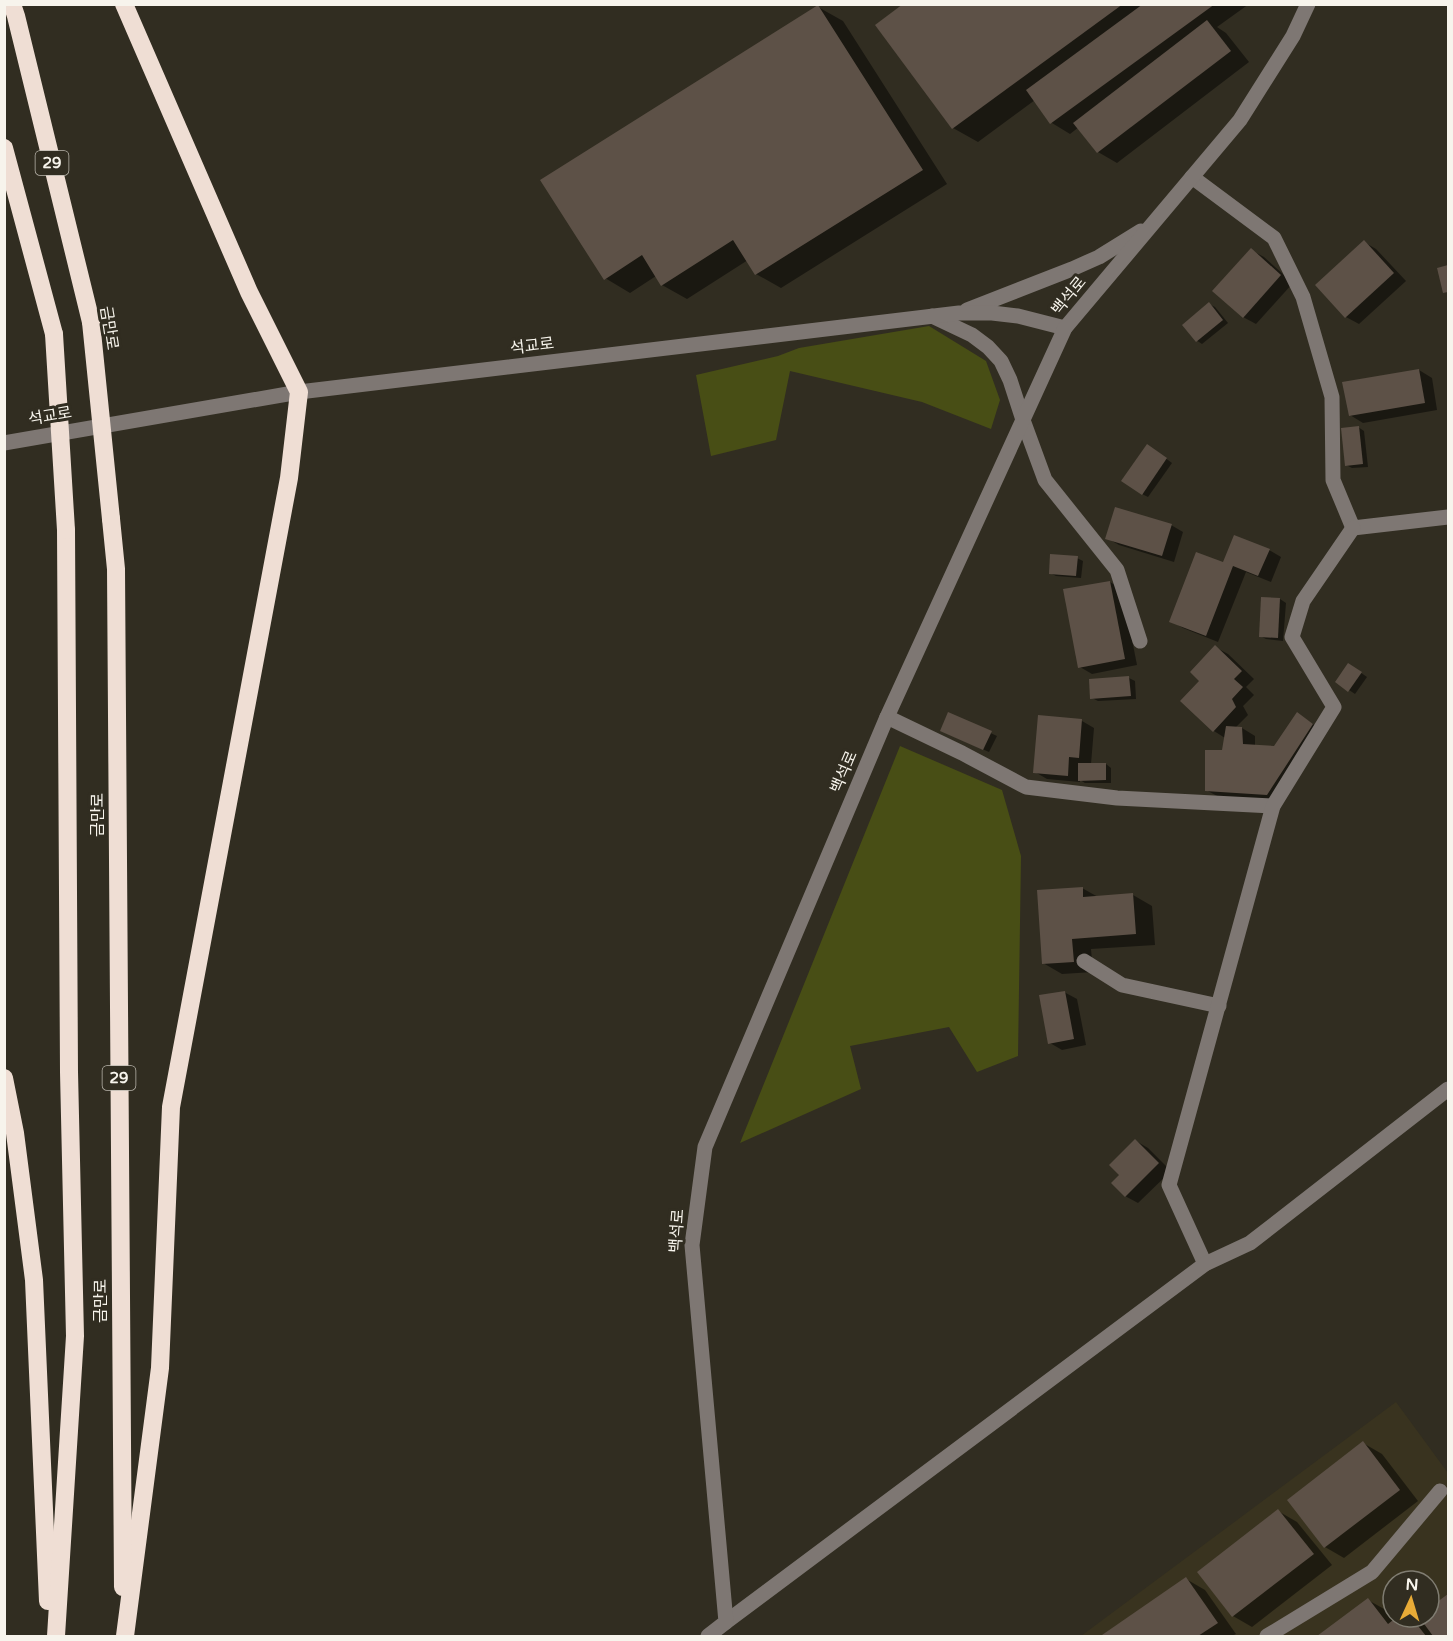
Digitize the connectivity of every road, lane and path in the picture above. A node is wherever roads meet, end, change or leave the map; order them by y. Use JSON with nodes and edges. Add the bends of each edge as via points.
{"nodes":[{"id":1,"x":12,"y":4,"type":"edge"},
{"id":2,"x":124,"y":4,"type":"edge"},
{"id":3,"x":1308,"y":4,"type":"edge"},
{"id":4,"x":4,"y":148,"type":"edge"},
{"id":5,"x":1192,"y":177,"type":"junction"},
{"id":6,"x":1154,"y":223,"type":"junction"},
{"id":7,"x":959,"y":313,"type":"junction"},
{"id":8,"x":932,"y":316,"type":"junction"},
{"id":9,"x":1065,"y":328,"type":"junction"},
{"id":10,"x":299,"y":392,"type":"junction"},
{"id":11,"x":1023,"y":420,"type":"junction"},
{"id":12,"x":4,"y":443,"type":"edge"},
{"id":13,"x":1449,"y":517,"type":"edge"},
{"id":14,"x":1353,"y":528,"type":"junction"},
{"id":15,"x":1140,"y":640,"type":"dead end"},
{"id":16,"x":887,"y":717,"type":"junction"},
{"id":17,"x":1273,"y":806,"type":"junction"},
{"id":18,"x":1084,"y":961,"type":"dead end"},
{"id":19,"x":1218,"y":1006,"type":"junction"},
{"id":20,"x":4,"y":1078,"type":"edge"},
{"id":21,"x":1449,"y":1089,"type":"edge"},
{"id":22,"x":1205,"y":1264,"type":"junction"},
{"id":23,"x":1440,"y":1491,"type":"dead end"},
{"id":24,"x":726,"y":1622,"type":"junction"},
{"id":25,"x":50,"y":1636,"type":"edge"},
{"id":26,"x":56,"y":1636,"type":"edge"},
{"id":27,"x":124,"y":1636,"type":"edge"},
{"id":28,"x":708,"y":1636,"type":"edge"},
{"id":29,"x":1267,"y":1636,"type":"edge"}],
"edges":[{"from":1,"to":27,"type":"highway","name":"금만로","number":"29","bridge":true,"via":[[91,322],[116,570]]},
{"from":2,"to":10,"type":"highway","via":[[249,292]]},
{"from":3,"to":5,"type":"street","name":"백석로","via":[[1293,36],[1240,120]]},
{"from":4,"to":26,"type":"highway","name":"금만로","number":"29","bridge":true,"via":[[54,334],[66,530],[69,1072],[75,1336]]},
{"from":5,"to":6,"type":"street","name":"백석로"},
{"from":5,"to":14,"type":"street","via":[[1274,238],[1303,297],[1332,397],[1333,480]]},
{"from":6,"to":7,"type":"street","via":[[1099,257]]},
{"from":6,"to":9,"type":"street","name":"백석로"},
{"from":7,"to":8,"type":"street","name":"석교로"},
{"from":7,"to":9,"type":"street","name":"석교로","via":[[1018,316]]},
{"from":8,"to":10,"type":"street","name":"석교로"},
{"from":8,"to":11,"type":"street","via":[[988,347],[1010,380]]},
{"from":9,"to":11,"type":"street","name":"백석로"},
{"from":10,"to":12,"type":"street","name":"석교로"},
{"from":10,"to":27,"type":"highway","via":[[290,478],[171,1107],[160,1368]]},
{"from":11,"to":15,"type":"street","via":[[1045,480],[1117,570]]},
{"from":11,"to":16,"type":"street","name":"백석로"},
{"from":13,"to":14,"type":"street"},
{"from":14,"to":17,"type":"street","via":[[1303,601],[1292,637],[1334,707]]},
{"from":16,"to":17,"type":"street","via":[[1026,787],[1117,798]]},
{"from":16,"to":24,"type":"street","name":"백석로","via":[[705,1147],[692,1245]]},
{"from":17,"to":19,"type":"street"},
{"from":18,"to":19,"type":"street","via":[[1122,985]]},
{"from":19,"to":22,"type":"street","via":[[1169,1185]]},
{"from":20,"to":25,"type":"highway","via":[[34,1280]]},
{"from":21,"to":22,"type":"street","via":[[1250,1243]]},
{"from":22,"to":24,"type":"street"},
{"from":23,"to":29,"type":"street","via":[[1372,1572]]},
{"from":24,"to":28,"type":"street"}]}
